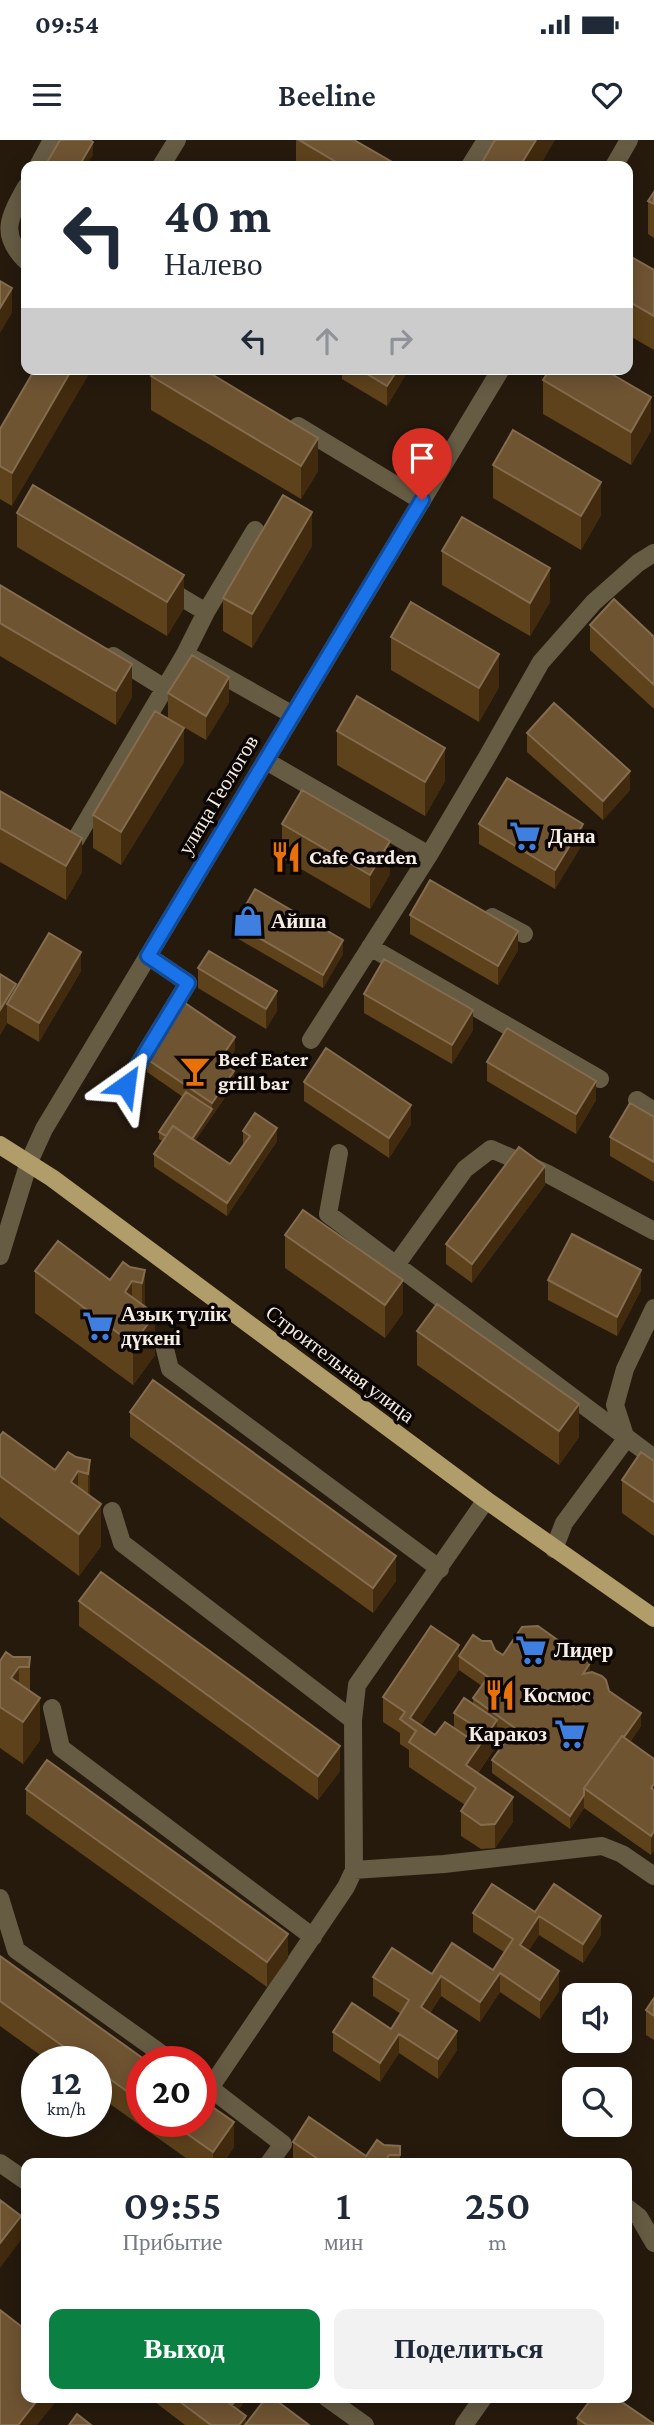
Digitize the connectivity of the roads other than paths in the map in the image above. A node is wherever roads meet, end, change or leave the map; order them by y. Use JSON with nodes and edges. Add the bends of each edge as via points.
{"nodes":[{"id":1,"x":52,"y":140,"type":"edge"},
{"id":2,"x":177,"y":140,"type":"edge"},
{"id":3,"x":486,"y":140,"type":"edge"},
{"id":4,"x":629,"y":140,"type":"edge"},
{"id":5,"x":41,"y":161,"type":"edge"},
{"id":6,"x":164,"y":161,"type":"edge"},
{"id":7,"x":473,"y":161,"type":"edge"},
{"id":8,"x":617,"y":161,"type":"edge"},
{"id":9,"x":21,"y":196,"type":"edge"},
{"id":10,"x":21,"y":258,"type":"edge"},
{"id":11,"x":497,"y":375,"type":"edge"},
{"id":12,"x":281,"y":416,"type":"edge"},
{"id":13,"x":422,"y":500,"type":"junction"},
{"id":14,"x":255,"y":530,"type":"dead end"},
{"id":15,"x":654,"y":553,"type":"edge"},
{"id":16,"x":148,"y":577,"type":"edge"},
{"id":17,"x":206,"y":612,"type":"junction"},
{"id":18,"x":95,"y":645,"type":"edge"},
{"id":19,"x":185,"y":654,"type":"junction"},
{"id":20,"x":166,"y":689,"type":"junction"},
{"id":21,"x":293,"y":715,"type":"junction"},
{"id":22,"x":265,"y":761,"type":"junction"},
{"id":23,"x":76,"y":839,"type":"edge"},
{"id":24,"x":429,"y":855,"type":"junction"},
{"id":25,"x":475,"y":909,"type":"edge"},
{"id":26,"x":524,"y":933,"type":"dead end"},
{"id":27,"x":370,"y":947,"type":"junction"},
{"id":28,"x":148,"y":956,"type":"junction"},
{"id":29,"x":311,"y":1040,"type":"dead end"},
{"id":30,"x":600,"y":1079,"type":"dead end"},
{"id":31,"x":126,"y":1085,"type":"dead end"},
{"id":32,"x":637,"y":1100,"type":"dead end"},
{"id":33,"x":654,"y":1111,"type":"edge"},
{"id":34,"x":0,"y":1145,"type":"edge"},
{"id":35,"x":339,"y":1153,"type":"dead end"},
{"id":36,"x":29,"y":1162,"type":"junction"},
{"id":37,"x":654,"y":1230,"type":"edge"},
{"id":38,"x":0,"y":1256,"type":"edge"},
{"id":39,"x":396,"y":1265,"type":"junction"},
{"id":40,"x":654,"y":1308,"type":"edge"},
{"id":41,"x":164,"y":1345,"type":"dead end"},
{"id":42,"x":626,"y":1439,"type":"junction"},
{"id":43,"x":654,"y":1458,"type":"edge"},
{"id":44,"x":486,"y":1500,"type":"junction"},
{"id":45,"x":112,"y":1511,"type":"dead end"},
{"id":46,"x":554,"y":1549,"type":"junction"},
{"id":47,"x":440,"y":1569,"type":"junction"},
{"id":48,"x":654,"y":1618,"type":"edge"},
{"id":49,"x":52,"y":1709,"type":"dead end"},
{"id":50,"x":353,"y":1720,"type":"junction"},
{"id":51,"x":354,"y":1870,"type":"junction"},
{"id":52,"x":654,"y":1876,"type":"edge"},
{"id":53,"x":0,"y":1898,"type":"edge"},
{"id":54,"x":313,"y":1937,"type":"junction"},
{"id":55,"x":151,"y":2046,"type":"edge"},
{"id":56,"x":217,"y":2070,"type":"edge"},
{"id":57,"x":217,"y":2093,"type":"edge"},
{"id":58,"x":273,"y":2158,"type":"edge"},
{"id":59,"x":0,"y":2163,"type":"edge"},
{"id":60,"x":21,"y":2178,"type":"edge"},
{"id":61,"x":632,"y":2212,"type":"edge"},
{"id":62,"x":654,"y":2244,"type":"edge"},
{"id":63,"x":334,"y":2403,"type":"edge"},
{"id":64,"x":479,"y":2403,"type":"edge"},
{"id":65,"x":365,"y":2425,"type":"edge"},
{"id":66,"x":464,"y":2425,"type":"edge"}],
"edges":[{"from":1,"to":5,"type":"street"},
{"from":2,"to":6,"type":"street"},
{"from":3,"to":7,"type":"street"},
{"from":4,"to":8,"type":"street"},
{"from":9,"to":10,"type":"street","via":[[4,226],[10,250]]},
{"from":11,"to":13,"type":"street","name":"улица Геологов"},
{"from":12,"to":13,"type":"street"},
{"from":13,"to":21,"type":"street","name":"улица Геологов"},
{"from":14,"to":17,"type":"street"},
{"from":15,"to":24,"type":"street","via":[[594,602],[541,662]]},
{"from":16,"to":17,"type":"street"},
{"from":17,"to":19,"type":"street"},
{"from":18,"to":20,"type":"street"},
{"from":19,"to":20,"type":"street"},
{"from":19,"to":21,"type":"street"},
{"from":20,"to":23,"type":"street"},
{"from":21,"to":22,"type":"street","name":"улица Геологов"},
{"from":22,"to":24,"type":"street"},
{"from":22,"to":28,"type":"street","name":"улица Геологов"},
{"from":24,"to":27,"type":"street","via":[[420,881]]},
{"from":25,"to":26,"type":"street"},
{"from":27,"to":29,"type":"street"},
{"from":27,"to":30,"type":"street"},
{"from":28,"to":31,"type":"street","via":[[188,983]]},
{"from":28,"to":36,"type":"street","name":"улица Геологов","via":[[44,1129]]},
{"from":32,"to":33,"type":"street"},
{"from":34,"to":36,"type":"main road","name":"Строительная улица"},
{"from":35,"to":39,"type":"street","via":[[328,1214]]},
{"from":36,"to":38,"type":"street","name":"улица Геологов"},
{"from":36,"to":44,"type":"main road","name":"Строительная улица"},
{"from":37,"to":39,"type":"street","via":[[491,1149],[465,1169]]},
{"from":39,"to":42,"type":"street"},
{"from":40,"to":42,"type":"street","via":[[625,1369],[615,1405]]},
{"from":41,"to":47,"type":"street","via":[[170,1369]]},
{"from":42,"to":43,"type":"street"},
{"from":42,"to":46,"type":"street","via":[[564,1523]]},
{"from":44,"to":46,"type":"main road","name":"Строительная улица"},
{"from":44,"to":47,"type":"street"},
{"from":45,"to":50,"type":"street","via":[[122,1543]]},
{"from":46,"to":48,"type":"main road","name":"Строительная улица"},
{"from":47,"to":50,"type":"street","via":[[357,1685]]},
{"from":49,"to":54,"type":"street","via":[[61,1748]]},
{"from":50,"to":51,"type":"street"},
{"from":51,"to":52,"type":"street","via":[[602,1846],[622,1853]]},
{"from":51,"to":54,"type":"street"},
{"from":53,"to":55,"type":"street","via":[[16,1950]]},
{"from":54,"to":56,"type":"street"},
{"from":57,"to":58,"type":"street","via":[[283,2144]]},
{"from":59,"to":60,"type":"street"},
{"from":61,"to":62,"type":"street"},
{"from":63,"to":65,"type":"street"},
{"from":64,"to":66,"type":"street"}]}
